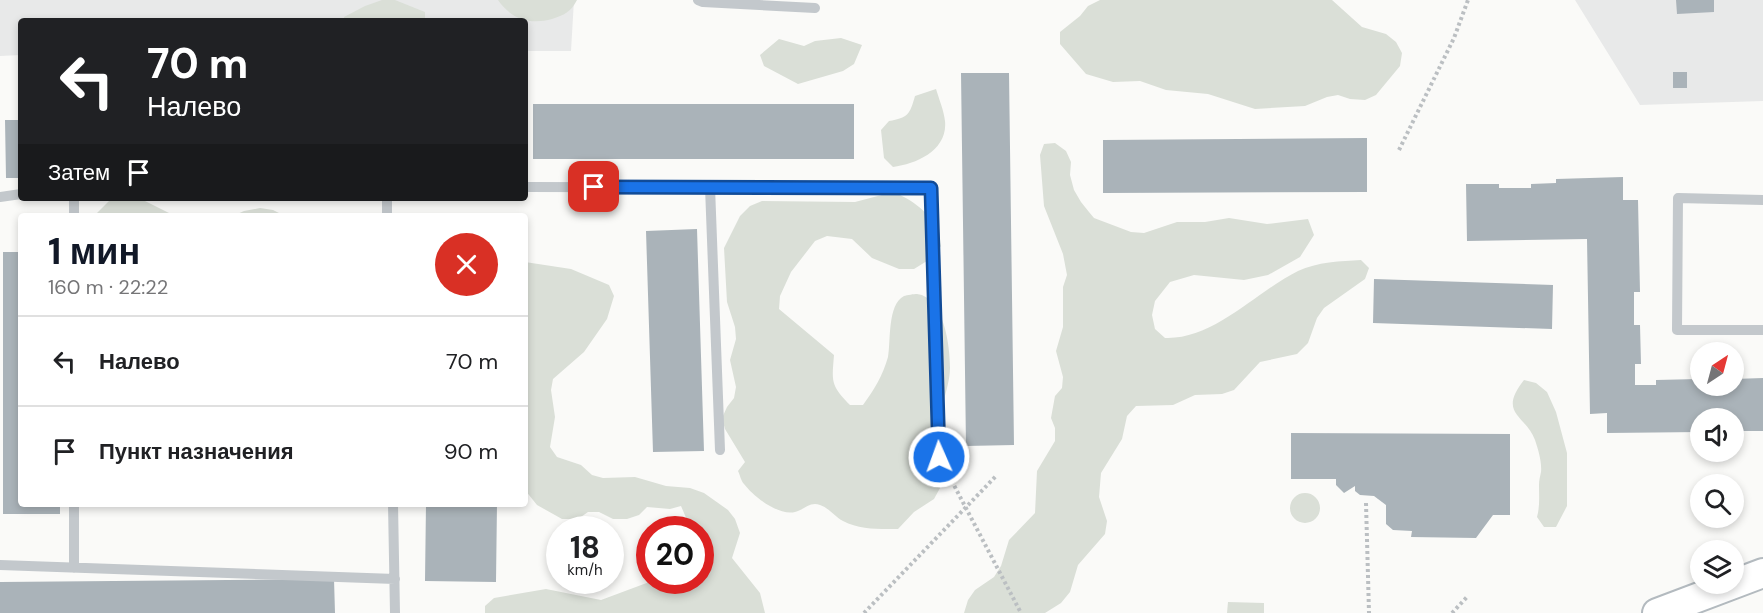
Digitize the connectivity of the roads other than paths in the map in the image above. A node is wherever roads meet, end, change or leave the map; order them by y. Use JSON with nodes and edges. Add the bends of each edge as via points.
{"nodes":[{"id":1,"x":698,"y":0,"type":"edge"},
{"id":2,"x":815,"y":8,"type":"dead end"},
{"id":3,"x":528,"y":186,"type":"edge"},
{"id":4,"x":710,"y":187,"type":"junction"},
{"id":5,"x":18,"y":194,"type":"edge"},
{"id":6,"x":0,"y":197,"type":"edge"},
{"id":7,"x":1763,"y":200,"type":"edge"},
{"id":8,"x":1763,"y":330,"type":"edge"},
{"id":9,"x":720,"y":450,"type":"dead end"},
{"id":10,"x":939,"y":457,"type":"road end"},
{"id":11,"x":74,"y":507,"type":"edge"},
{"id":12,"x":393,"y":507,"type":"edge"},
{"id":13,"x":0,"y":565,"type":"edge"},
{"id":14,"x":74,"y":568,"type":"junction"},
{"id":15,"x":1763,"y":573,"type":"edge"},
{"id":16,"x":395,"y":579,"type":"junction"},
{"id":17,"x":396,"y":613,"type":"edge"},
{"id":18,"x":1657,"y":613,"type":"edge"}],
"edges":[{"from":1,"to":2,"type":"lane"},
{"from":3,"to":4,"type":"lane"},
{"from":4,"to":9,"type":"lane"},
{"from":4,"to":10,"type":"lane","via":[[931,188]]},
{"from":5,"to":6,"type":"lane"},
{"from":7,"to":8,"type":"lane","via":[[1678,198],[1677,330]]},
{"from":11,"to":14,"type":"lane"},
{"from":12,"to":16,"type":"lane"},
{"from":13,"to":14,"type":"lane"},
{"from":14,"to":16,"type":"lane"},
{"from":15,"to":18,"type":"street"},
{"from":16,"to":17,"type":"lane"}]}
